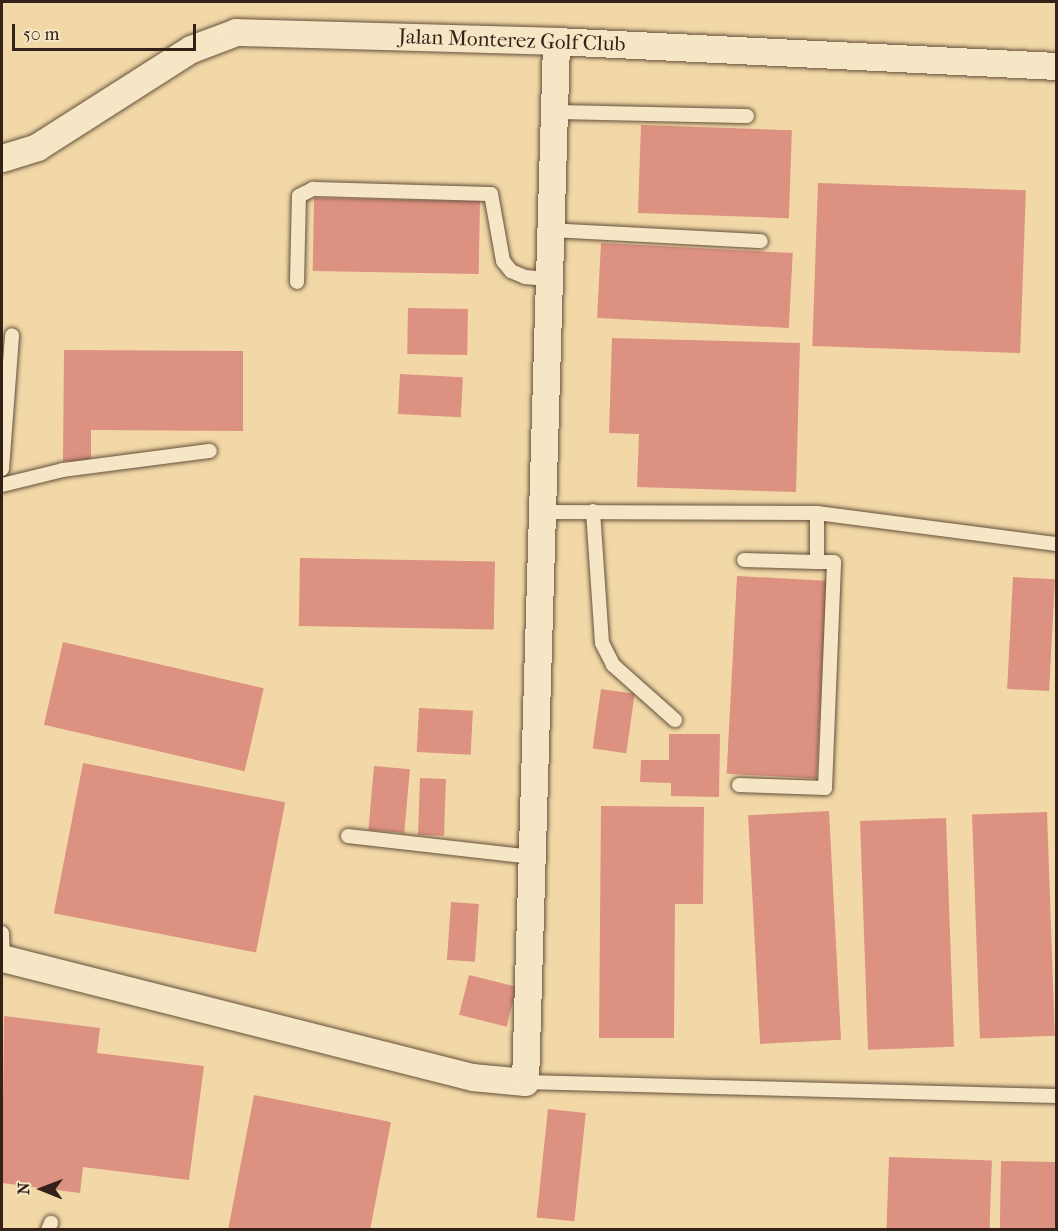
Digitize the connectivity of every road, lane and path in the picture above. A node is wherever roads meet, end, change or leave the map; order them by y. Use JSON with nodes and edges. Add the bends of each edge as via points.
{"nodes":[{"id":1,"x":556,"y":41,"type":"junction"},
{"id":2,"x":1056,"y":66,"type":"edge"},
{"id":3,"x":553,"y":112,"type":"junction"},
{"id":4,"x":747,"y":116,"type":"dead end"},
{"id":5,"x":2,"y":158,"type":"edge"},
{"id":6,"x":549,"y":230,"type":"junction"},
{"id":7,"x":762,"y":241,"type":"dead end"},
{"id":8,"x":548,"y":279,"type":"junction"},
{"id":9,"x":297,"y":282,"type":"dead end"},
{"id":10,"x":12,"y":335,"type":"dead end"},
{"id":11,"x":210,"y":451,"type":"dead end"},
{"id":12,"x":2,"y":470,"type":"edge"},
{"id":13,"x":2,"y":485,"type":"edge"},
{"id":14,"x":593,"y":511,"type":"junction"},
{"id":15,"x":544,"y":512,"type":"junction"},
{"id":16,"x":817,"y":513,"type":"junction"},
{"id":17,"x":1056,"y":544,"type":"edge"},
{"id":18,"x":744,"y":560,"type":"dead end"},
{"id":19,"x":817,"y":562,"type":"junction"},
{"id":20,"x":675,"y":720,"type":"dead end"},
{"id":21,"x":739,"y":785,"type":"dead end"},
{"id":22,"x":348,"y":836,"type":"dead end"},
{"id":23,"x":532,"y":856,"type":"junction"},
{"id":24,"x":2,"y":950,"type":"edge"},
{"id":25,"x":525,"y":1082,"type":"junction"},
{"id":26,"x":1056,"y":1096,"type":"edge"}],
"edges":[{"from":1,"to":2,"type":"street","name":"Jalan Monterez Golf Club"},
{"from":1,"to":3,"type":"street"},
{"from":1,"to":5,"type":"street","name":"Jalan Monterez Golf Club","via":[[236,32],[191,49],[37,147]]},
{"from":3,"to":4,"type":"lane"},
{"from":3,"to":6,"type":"street"},
{"from":6,"to":7,"type":"lane"},
{"from":6,"to":8,"type":"street"},
{"from":8,"to":9,"type":"lane","via":[[525,277],[511,271],[502,261],[491,194],[313,189],[299,196]]},
{"from":8,"to":15,"type":"street"},
{"from":10,"to":12,"type":"lane"},
{"from":11,"to":13,"type":"lane","via":[[63,470]]},
{"from":14,"to":15,"type":"lane"},
{"from":14,"to":16,"type":"lane"},
{"from":14,"to":20,"type":"lane","via":[[602,643],[613,665]]},
{"from":15,"to":23,"type":"street"},
{"from":16,"to":17,"type":"lane"},
{"from":16,"to":19,"type":"lane"},
{"from":18,"to":19,"type":"lane"},
{"from":19,"to":21,"type":"lane","via":[[834,562],[825,788]]},
{"from":22,"to":23,"type":"lane"},
{"from":23,"to":25,"type":"street"},
{"from":24,"to":25,"type":"street","via":[[460,1074]]},
{"from":25,"to":26,"type":"lane"}]}
